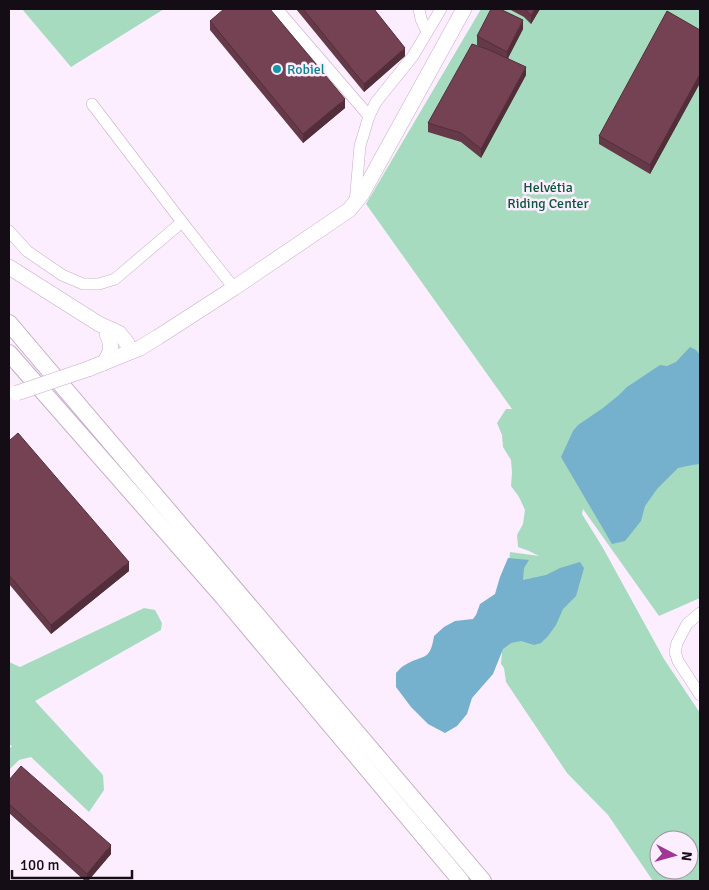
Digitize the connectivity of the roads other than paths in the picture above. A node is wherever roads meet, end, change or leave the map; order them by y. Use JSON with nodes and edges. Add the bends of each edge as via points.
{"nodes":[{"id":1,"x":277,"y":9,"type":"edge"},
{"id":2,"x":419,"y":9,"type":"edge"},
{"id":3,"x":441,"y":9,"type":"edge"},
{"id":4,"x":464,"y":9,"type":"edge"},
{"id":5,"x":427,"y":32,"type":"junction"},
{"id":6,"x":92,"y":104,"type":"dead end"},
{"id":7,"x":369,"y":116,"type":"junction"},
{"id":8,"x":355,"y":204,"type":"junction"},
{"id":9,"x":182,"y":222,"type":"junction"},
{"id":10,"x":9,"y":231,"type":"edge"},
{"id":11,"x":9,"y":267,"type":"edge"},
{"id":12,"x":234,"y":288,"type":"junction"},
{"id":13,"x":9,"y":323,"type":"edge"},
{"id":14,"x":108,"y":331,"type":"junction"},
{"id":15,"x":158,"y":337,"type":"junction"},
{"id":16,"x":130,"y":352,"type":"junction"},
{"id":17,"x":9,"y":353,"type":"edge"},
{"id":18,"x":104,"y":364,"type":"junction"},
{"id":19,"x":13,"y":394,"type":"edge"},
{"id":20,"x":700,"y":613,"type":"edge"},
{"id":21,"x":700,"y":695,"type":"edge"},
{"id":22,"x":460,"y":881,"type":"edge"},
{"id":23,"x":483,"y":881,"type":"edge"}],
"edges":[{"from":1,"to":7,"type":"street"},
{"from":2,"to":5,"type":"street"},
{"from":3,"to":5,"type":"street"},
{"from":4,"to":8,"type":"main road"},
{"from":5,"to":7,"type":"street"},
{"from":6,"to":9,"type":"street"},
{"from":7,"to":8,"type":"street","via":[[360,146]]},
{"from":8,"to":12,"type":"main road"},
{"from":9,"to":10,"type":"street","via":[[115,278],[99,284],[83,284],[62,275],[27,251]]},
{"from":9,"to":12,"type":"street"},
{"from":11,"to":14,"type":"main road"},
{"from":12,"to":15,"type":"main road"},
{"from":13,"to":23,"type":"highway"},
{"from":14,"to":15,"type":"main road","via":[[137,338]]},
{"from":14,"to":16,"type":"main road","via":[[119,348]]},
{"from":14,"to":18,"type":"main road","via":[[111,347]]},
{"from":15,"to":16,"type":"main road"},
{"from":16,"to":18,"type":"main road"},
{"from":17,"to":22,"type":"highway","via":[[223,597]]},
{"from":18,"to":19,"type":"main road","bridge":true},
{"from":20,"to":21,"type":"street","via":[[687,624],[675,652]]}]}
